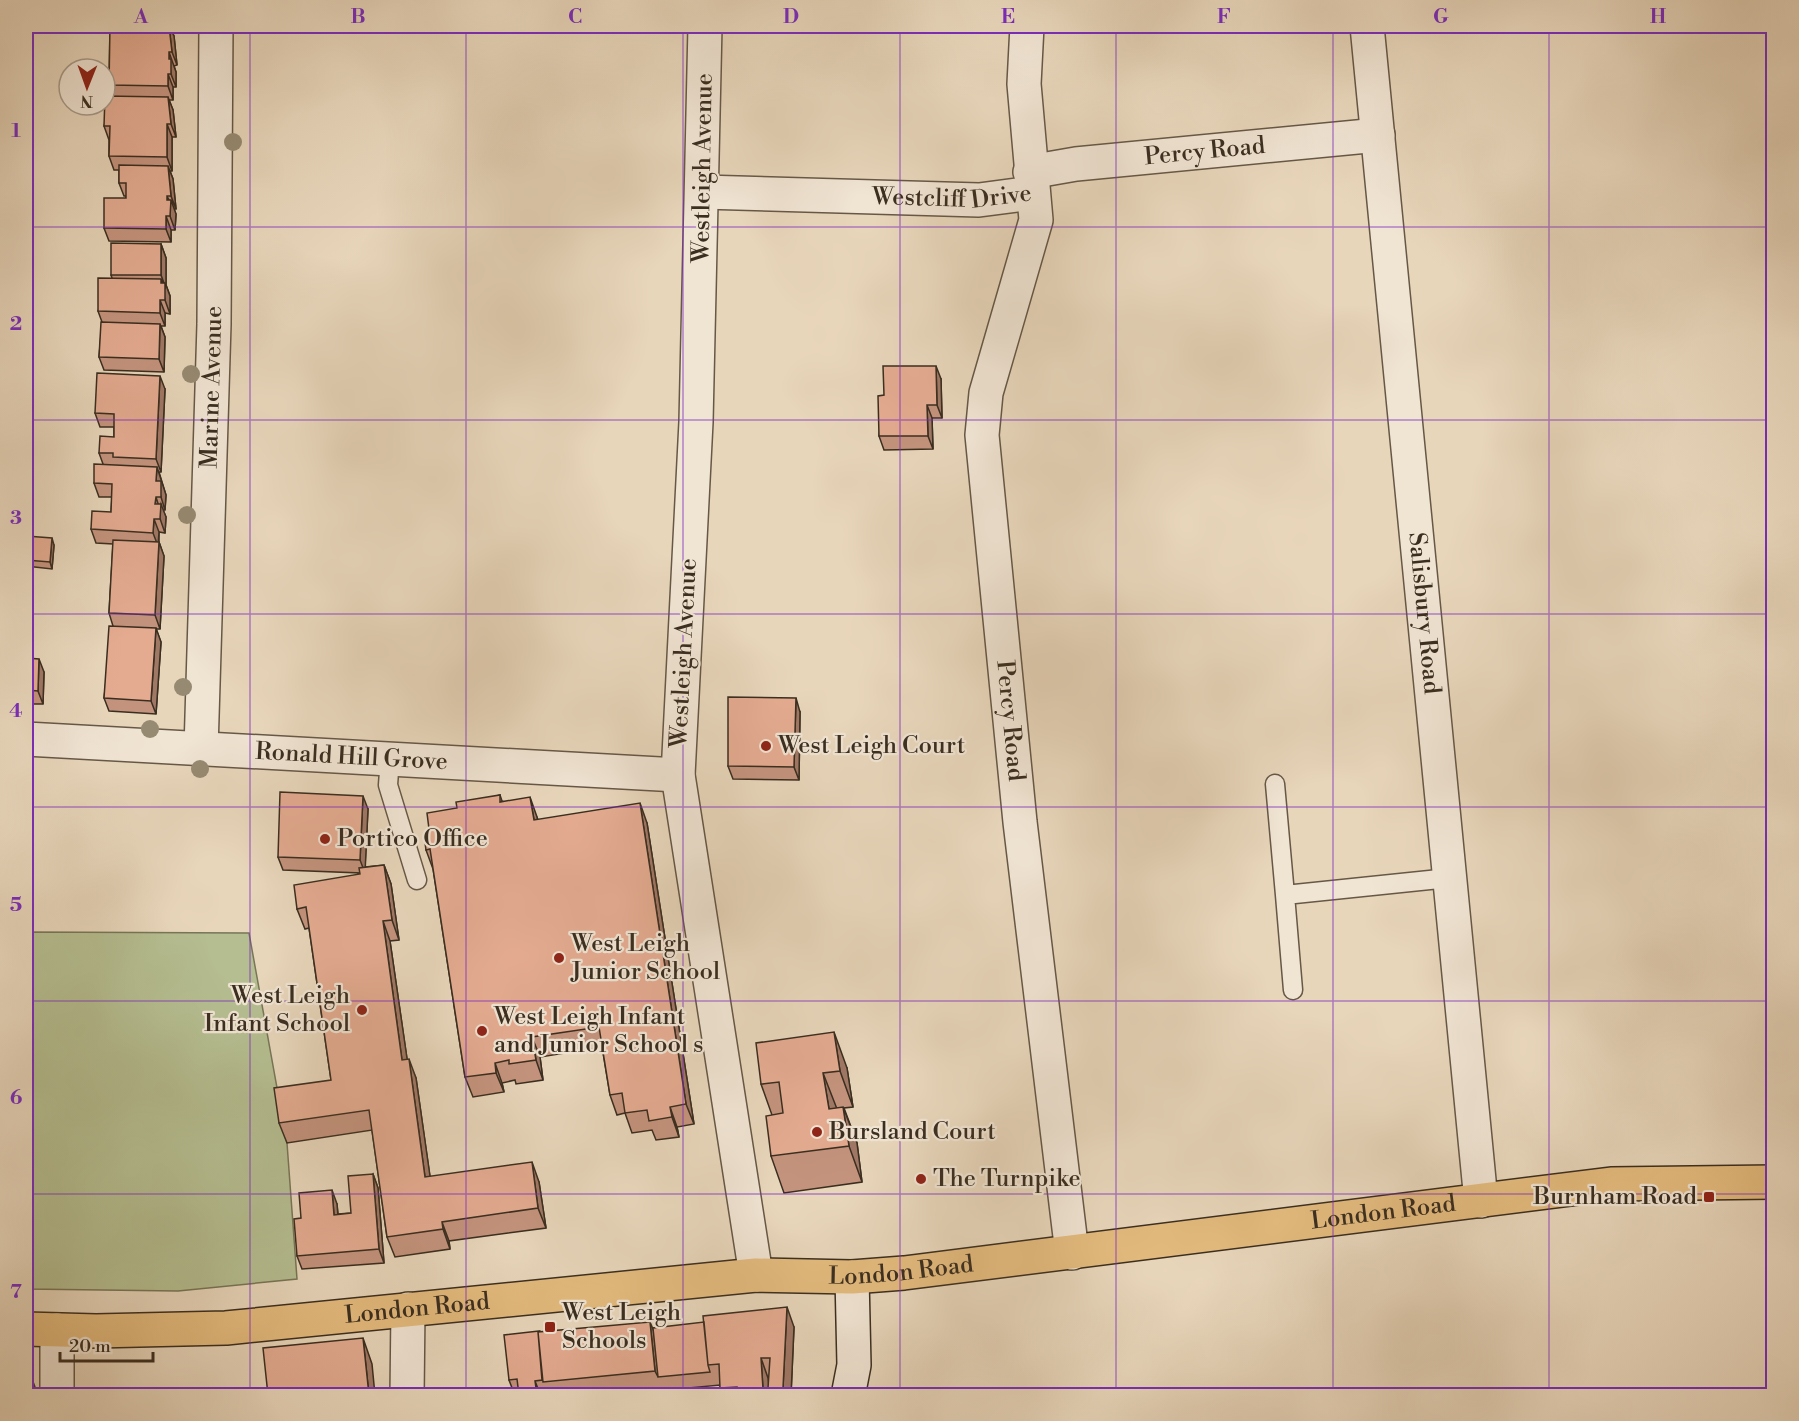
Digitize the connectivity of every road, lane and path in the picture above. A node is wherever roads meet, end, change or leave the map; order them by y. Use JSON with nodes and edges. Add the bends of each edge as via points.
{"nodes":[{"id":1,"x":216,"y":26,"type":"edge"},
{"id":2,"x":705,"y":26,"type":"edge"},
{"id":3,"x":1027,"y":26,"type":"edge"},
{"id":4,"x":1367,"y":26,"type":"edge"},
{"id":5,"x":1378,"y":135,"type":"junction"},
{"id":6,"x":1031,"y":182,"type":"junction"},
{"id":7,"x":703,"y":192,"type":"junction"},
{"id":8,"x":26,"y":739,"type":"edge"},
{"id":9,"x":201,"y":749,"type":"junction"},
{"id":10,"x":390,"y":758,"type":"junction"},
{"id":11,"x":678,"y":775,"type":"junction"},
{"id":12,"x":1275,"y":784,"type":"dead end"},
{"id":13,"x":1449,"y":878,"type":"junction"},
{"id":14,"x":417,"y":880,"type":"dead end"},
{"id":15,"x":1285,"y":895,"type":"junction"},
{"id":16,"x":1293,"y":990,"type":"dead end"},
{"id":17,"x":1773,"y":1182,"type":"edge"},
{"id":18,"x":1481,"y":1201,"type":"junction"},
{"id":19,"x":1072,"y":1253,"type":"junction"},
{"id":20,"x":756,"y":1275,"type":"junction"},
{"id":21,"x":852,"y":1277,"type":"junction"},
{"id":22,"x":408,"y":1310,"type":"junction"},
{"id":23,"x":41,"y":1330,"type":"edge"},
{"id":24,"x":57,"y":1395,"type":"edge"},
{"id":25,"x":407,"y":1395,"type":"edge"},
{"id":26,"x":848,"y":1395,"type":"edge"}],
"edges":[{"from":1,"to":9,"type":"street","name":"Marine Avenue","via":[[213,324]]},
{"from":2,"to":7,"type":"street","name":"Westleigh Avenue"},
{"from":3,"to":6,"type":"street","name":"Westcliff Drive","via":[[1024,84]]},
{"from":4,"to":5,"type":"street","name":"Salisbury Road"},
{"from":5,"to":6,"type":"street","name":"Percy Road","via":[[1088,163]]},
{"from":5,"to":13,"type":"street","name":"Salisbury Road"},
{"from":6,"to":7,"type":"street","name":"Westcliff Drive","via":[[979,200]]},
{"from":6,"to":19,"type":"street","name":"Percy Road","via":[[1036,220],[1033,237],[986,393],[982,435],[1020,822]]},
{"from":7,"to":11,"type":"street","name":"Westleigh Avenue"},
{"from":8,"to":9,"type":"street","name":"Ronald Hill Grove"},
{"from":9,"to":10,"type":"street","name":"Ronald Hill Grove"},
{"from":10,"to":11,"type":"street","name":"Ronald Hill Grove"},
{"from":10,"to":14,"type":"lane","via":[[388,785]]},
{"from":11,"to":20,"type":"street","name":"Westleigh Avenue"},
{"from":12,"to":15,"type":"lane"},
{"from":13,"to":15,"type":"lane"},
{"from":13,"to":18,"type":"street","name":"Salisbury Road"},
{"from":15,"to":16,"type":"lane"},
{"from":17,"to":18,"type":"main road","name":"London Road","via":[[1611,1184]]},
{"from":18,"to":19,"type":"main road","name":"London Road"},
{"from":19,"to":21,"type":"main road","name":"London Road"},
{"from":20,"to":21,"type":"main road","name":"London Road"},
{"from":20,"to":22,"type":"main road","name":"London Road"},
{"from":21,"to":26,"type":"street","via":[[854,1365]]},
{"from":22,"to":23,"type":"main road","name":"London Road","via":[[226,1328]]},
{"from":22,"to":25,"type":"street"},
{"from":23,"to":24,"type":"street"}]}
